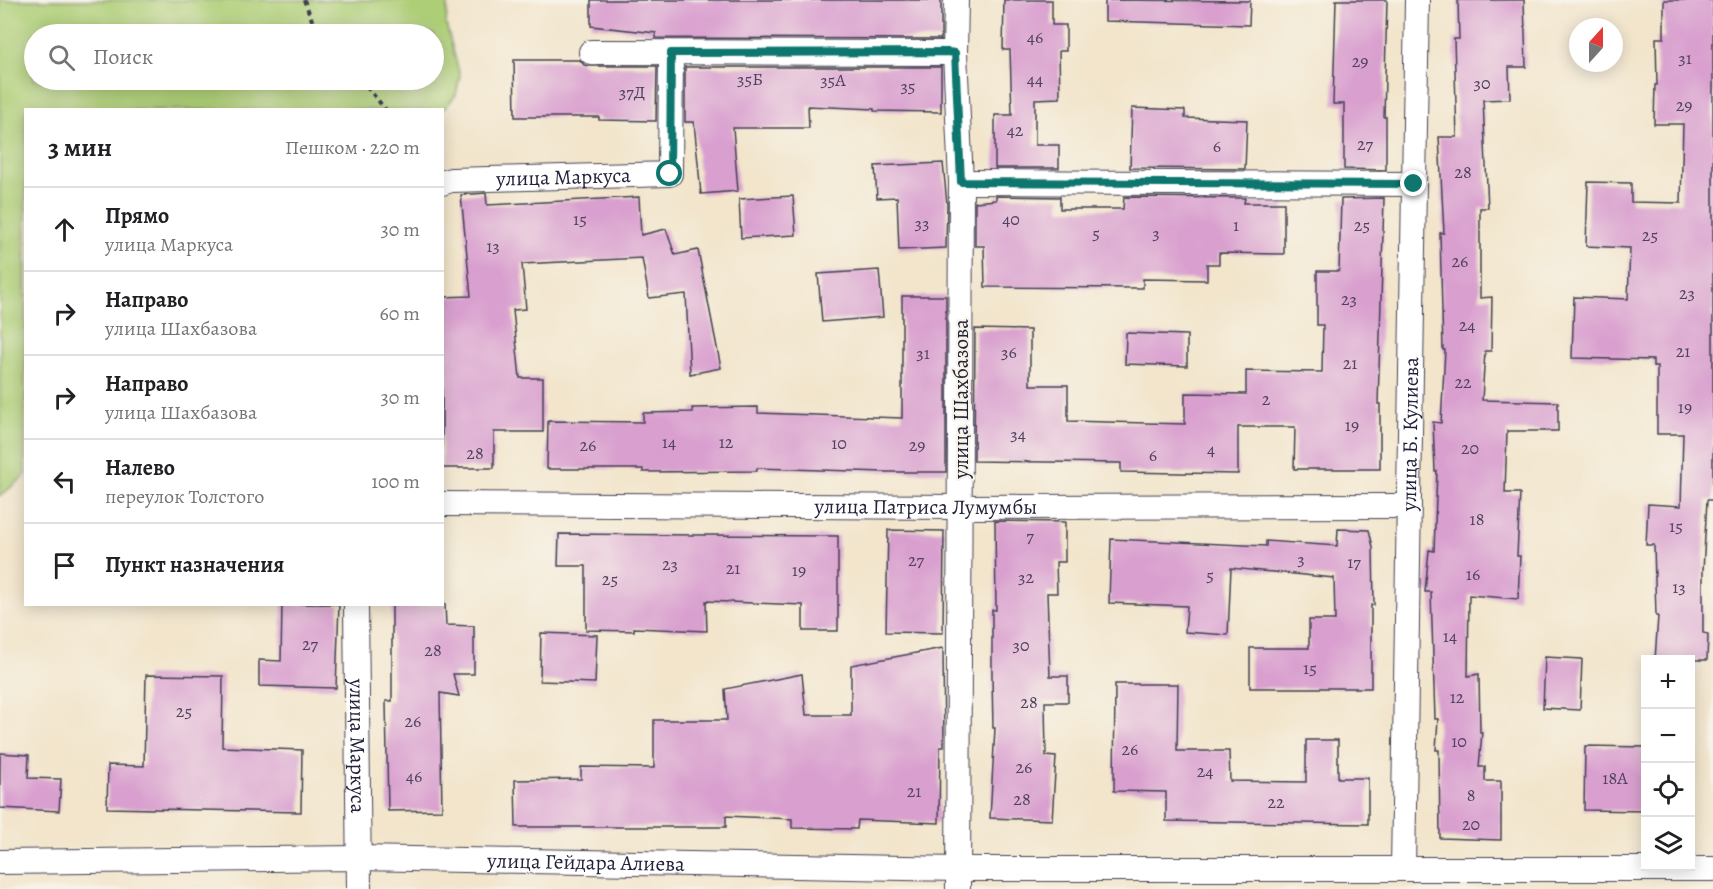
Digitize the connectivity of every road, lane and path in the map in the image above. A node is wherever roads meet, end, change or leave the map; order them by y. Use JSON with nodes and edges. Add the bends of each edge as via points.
{"nodes":[{"id":1,"x":304,"y":0,"type":"edge"},
{"id":2,"x":956,"y":0,"type":"edge"},
{"id":3,"x":1417,"y":0,"type":"edge"},
{"id":4,"x":314,"y":24,"type":"edge"},
{"id":5,"x":591,"y":52,"type":"dead end"},
{"id":6,"x":671,"y":53,"type":"junction"},
{"id":7,"x":955,"y":53,"type":"junction"},
{"id":8,"x":370,"y":90,"type":"edge"},
{"id":9,"x":384,"y":108,"type":"edge"},
{"id":10,"x":444,"y":182,"type":"edge"},
{"id":11,"x":961,"y":182,"type":"junction"},
{"id":12,"x":1414,"y":184,"type":"junction"},
{"id":13,"x":444,"y":504,"type":"edge"},
{"id":14,"x":1409,"y":506,"type":"junction"},
{"id":15,"x":961,"y":507,"type":"junction"},
{"id":16,"x":356,"y":606,"type":"edge"},
{"id":17,"x":359,"y":858,"type":"junction"},
{"id":18,"x":0,"y":862,"type":"edge"},
{"id":19,"x":1403,"y":869,"type":"junction"},
{"id":20,"x":1713,"y":869,"type":"edge"},
{"id":21,"x":958,"y":879,"type":"edge"},
{"id":22,"x":359,"y":889,"type":"edge"}],
"edges":[{"from":1,"to":4,"type":"path"},
{"from":2,"to":7,"type":"street","name":"улица Шахбазова"},
{"from":3,"to":12,"type":"street","name":"улица Б. Кулиева"},
{"from":5,"to":6,"type":"street"},
{"from":6,"to":7,"type":"street"},
{"from":6,"to":10,"type":"street","name":"улица Маркуса","via":[[670,174]]},
{"from":7,"to":11,"type":"street","name":"улица Шахбазова"},
{"from":8,"to":9,"type":"path"},
{"from":11,"to":12,"type":"street"},
{"from":11,"to":15,"type":"street","name":"улица Шахбазова"},
{"from":12,"to":14,"type":"street","name":"улица Б. Кулиева"},
{"from":13,"to":15,"type":"street","name":"улица Патриса Лумумбы"},
{"from":14,"to":15,"type":"street","name":"улица Патриса Лумумбы"},
{"from":14,"to":19,"type":"street","name":"улица Б. Кулиева"},
{"from":15,"to":21,"type":"street","name":"улица Шахбазова"},
{"from":16,"to":17,"type":"street","name":"улица Маркуса"},
{"from":17,"to":18,"type":"street","name":"улица Гейдара Алиева"},
{"from":17,"to":21,"type":"street","name":"улица Гейдара Алиева"},
{"from":17,"to":22,"type":"street","name":"улица Маркуса"},
{"from":19,"to":20,"type":"street","name":"улица Гейдара Алиева"},
{"from":19,"to":21,"type":"street","name":"улица Гейдара Алиева"}]}
